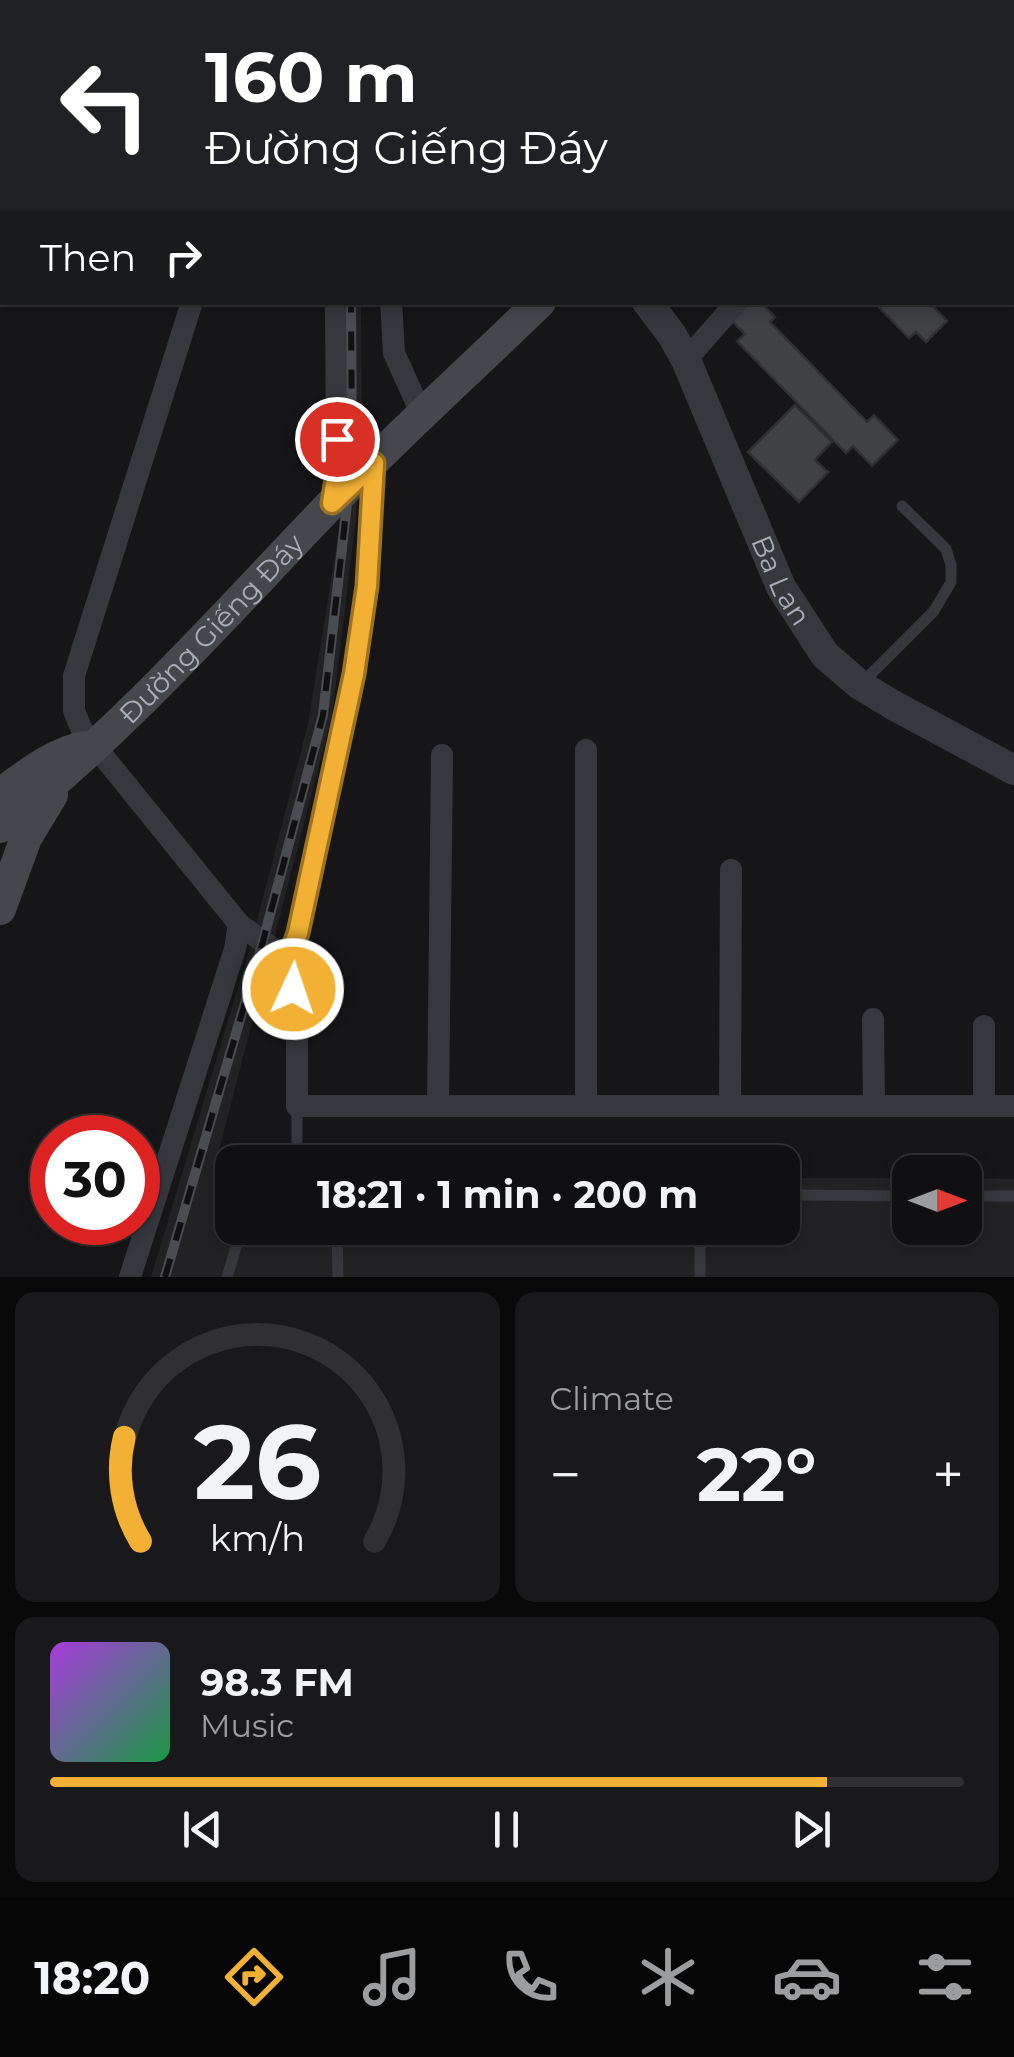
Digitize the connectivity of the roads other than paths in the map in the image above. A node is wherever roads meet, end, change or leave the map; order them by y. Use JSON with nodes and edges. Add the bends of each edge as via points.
{"nodes":[{"id":1,"x":191,"y":305,"type":"edge"},
{"id":2,"x":336,"y":305,"type":"edge"},
{"id":3,"x":390,"y":305,"type":"edge"},
{"id":4,"x":537,"y":305,"type":"edge"},
{"id":5,"x":650,"y":305,"type":"edge"},
{"id":6,"x":734,"y":305,"type":"edge"},
{"id":7,"x":686,"y":360,"type":"junction"},
{"id":8,"x":422,"y":415,"type":"junction"},
{"id":9,"x":374,"y":463,"type":"junction"},
{"id":10,"x":332,"y":503,"type":"junction"},
{"id":11,"x":902,"y":506,"type":"dead end"},
{"id":12,"x":860,"y":685,"type":"junction"},
{"id":13,"x":95,"y":746,"type":"junction"},
{"id":14,"x":586,"y":750,"type":"dead end"},
{"id":15,"x":442,"y":756,"type":"dead end"},
{"id":16,"x":1014,"y":770,"type":"edge"},
{"id":17,"x":61,"y":779,"type":"junction"},
{"id":18,"x":0,"y":794,"type":"edge"},
{"id":19,"x":0,"y":827,"type":"edge"},
{"id":20,"x":731,"y":870,"type":"dead end"},
{"id":21,"x":0,"y":909,"type":"edge"},
{"id":22,"x":239,"y":924,"type":"junction"},
{"id":23,"x":288,"y":960,"type":"junction"},
{"id":24,"x":873,"y":1019,"type":"dead end"},
{"id":25,"x":984,"y":1026,"type":"dead end"},
{"id":26,"x":298,"y":1106,"type":"junction"},
{"id":27,"x":438,"y":1106,"type":"junction"},
{"id":28,"x":586,"y":1106,"type":"junction"},
{"id":29,"x":730,"y":1106,"type":"junction"},
{"id":30,"x":874,"y":1106,"type":"junction"},
{"id":31,"x":984,"y":1106,"type":"junction"},
{"id":32,"x":1014,"y":1106,"type":"edge"},
{"id":33,"x":297,"y":1145,"type":"edge"},
{"id":34,"x":800,"y":1195,"type":"edge"},
{"id":35,"x":892,"y":1196,"type":"edge"},
{"id":36,"x":982,"y":1196,"type":"edge"},
{"id":37,"x":1014,"y":1196,"type":"edge"},
{"id":38,"x":237,"y":1245,"type":"edge"},
{"id":39,"x":337,"y":1245,"type":"edge"},
{"id":40,"x":700,"y":1245,"type":"edge"},
{"id":41,"x":130,"y":1277,"type":"edge"},
{"id":42,"x":227,"y":1277,"type":"edge"},
{"id":43,"x":338,"y":1277,"type":"edge"},
{"id":44,"x":700,"y":1277,"type":"edge"}],
"edges":[{"from":1,"to":13,"type":"street","via":[[74,676],[74,710]]},
{"from":2,"to":10,"type":"street"},
{"from":3,"to":8,"type":"street","via":[[394,353]]},
{"from":4,"to":8,"type":"main road","name":"Đường Giếng Đáy"},
{"from":5,"to":7,"type":"street","name":"Ba Lan"},
{"from":6,"to":7,"type":"street"},
{"from":7,"to":12,"type":"street","name":"Ba Lan","via":[[781,587],[826,655]]},
{"from":8,"to":9,"type":"main road","name":"Đường Giếng Đáy"},
{"from":9,"to":10,"type":"main road","name":"Đường Giếng Đáy"},
{"from":9,"to":23,"type":"street","via":[[354,674]]},
{"from":10,"to":13,"type":"main road","name":"Đường Giếng Đáy"},
{"from":11,"to":12,"type":"lane","via":[[946,549],[951,582],[934,610]]},
{"from":12,"to":16,"type":"street","name":"Ba Lan"},
{"from":13,"to":17,"type":"main road","name":"Đường Giếng Đáy"},
{"from":13,"to":18,"type":"main road","via":[[47,762]]},
{"from":13,"to":22,"type":"street"},
{"from":14,"to":28,"type":"street"},
{"from":15,"to":27,"type":"street"},
{"from":17,"to":19,"type":"main road"},
{"from":17,"to":21,"type":"main road","via":[[26,838]]},
{"from":20,"to":29,"type":"street"},
{"from":22,"to":23,"type":"street"},
{"from":22,"to":41,"type":"street"},
{"from":23,"to":26,"type":"street","via":[[298,1019]]},
{"from":24,"to":30,"type":"street"},
{"from":25,"to":31,"type":"street"},
{"from":26,"to":27,"type":"street"},
{"from":26,"to":33,"type":"lane"},
{"from":27,"to":28,"type":"street"},
{"from":28,"to":29,"type":"street"},
{"from":29,"to":30,"type":"street"},
{"from":30,"to":31,"type":"street"},
{"from":31,"to":32,"type":"street"},
{"from":34,"to":35,"type":"lane"},
{"from":36,"to":37,"type":"lane"},
{"from":38,"to":42,"type":"lane"},
{"from":39,"to":43,"type":"lane"},
{"from":40,"to":44,"type":"lane"}]}
